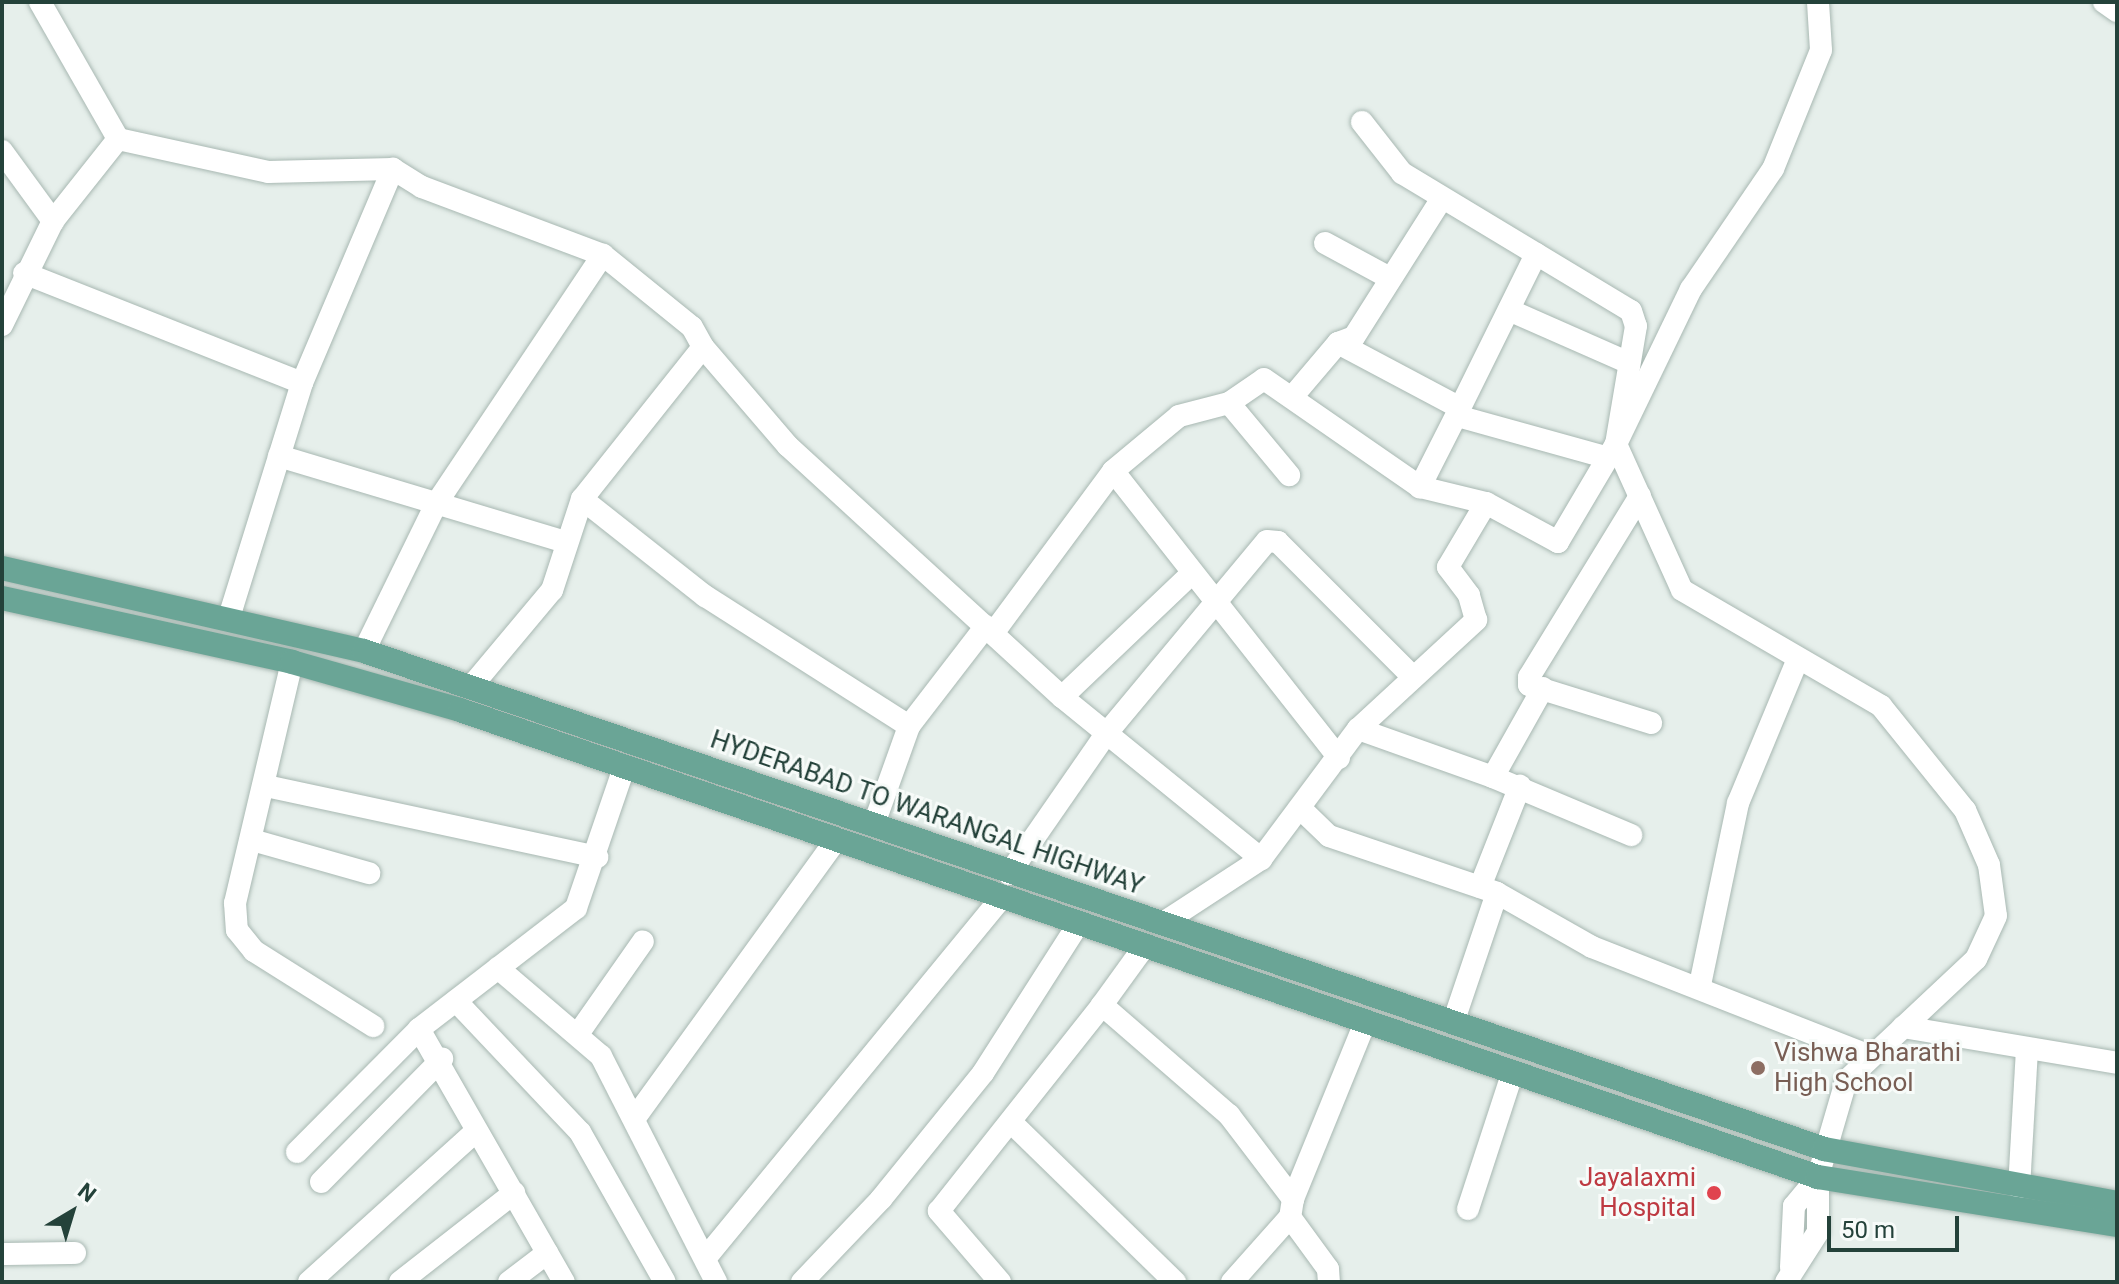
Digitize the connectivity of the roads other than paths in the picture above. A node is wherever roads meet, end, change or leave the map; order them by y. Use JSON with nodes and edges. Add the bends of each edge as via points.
{"nodes":[{"id":1,"x":40,"y":2,"type":"edge"},
{"id":2,"x":1818,"y":2,"type":"edge"},
{"id":3,"x":2104,"y":2,"type":"edge"},
{"id":4,"x":2117,"y":11,"type":"edge"},
{"id":5,"x":1362,"y":122,"type":"dead end"},
{"id":6,"x":118,"y":139,"type":"junction"},
{"id":7,"x":2,"y":151,"type":"edge"},
{"id":8,"x":393,"y":169,"type":"junction"},
{"id":9,"x":1441,"y":200,"type":"junction"},
{"id":10,"x":53,"y":221,"type":"junction"},
{"id":11,"x":1325,"y":243,"type":"dead end"},
{"id":12,"x":1536,"y":254,"type":"junction"},
{"id":13,"x":603,"y":255,"type":"junction"},
{"id":14,"x":24,"y":273,"type":"junction"},
{"id":15,"x":1388,"y":277,"type":"junction"},
{"id":16,"x":1509,"y":310,"type":"junction"},
{"id":17,"x":2,"y":325,"type":"edge"},
{"id":18,"x":1338,"y":343,"type":"junction"},
{"id":19,"x":703,"y":347,"type":"junction"},
{"id":20,"x":1627,"y":362,"type":"junction"},
{"id":21,"x":302,"y":383,"type":"junction"},
{"id":22,"x":1293,"y":396,"type":"junction"},
{"id":23,"x":1229,"y":403,"type":"junction"},
{"id":24,"x":1460,"y":413,"type":"junction"},
{"id":25,"x":1611,"y":451,"type":"junction"},
{"id":26,"x":279,"y":456,"type":"junction"},
{"id":27,"x":1113,"y":471,"type":"junction"},
{"id":28,"x":1289,"y":475,"type":"dead end"},
{"id":29,"x":1420,"y":487,"type":"junction"},
{"id":30,"x":1640,"y":496,"type":"junction"},
{"id":31,"x":582,"y":499,"type":"junction"},
{"id":32,"x":1486,"y":503,"type":"junction"},
{"id":33,"x":436,"y":504,"type":"junction"},
{"id":34,"x":563,"y":541,"type":"junction"},
{"id":35,"x":2,"y":568,"type":"edge"},
{"id":36,"x":1192,"y":573,"type":"junction"},
{"id":37,"x":2,"y":598,"type":"edge"},
{"id":38,"x":1218,"y":608,"type":"junction"},
{"id":39,"x":229,"y":618,"type":"junction"},
{"id":40,"x":990,"y":629,"type":"junction"},
{"id":41,"x":364,"y":651,"type":"junction"},
{"id":42,"x":1798,"y":659,"type":"junction"},
{"id":43,"x":292,"y":662,"type":"junction"},
{"id":44,"x":1412,"y":676,"type":"junction"},
{"id":45,"x":471,"y":687,"type":"junction"},
{"id":46,"x":1543,"y":688,"type":"junction"},
{"id":47,"x":1062,"y":697,"type":"junction"},
{"id":48,"x":1651,"y":723,"type":"dead end"},
{"id":49,"x":909,"y":726,"type":"junction"},
{"id":50,"x":1358,"y":729,"type":"junction"},
{"id":51,"x":1106,"y":734,"type":"junction"},
{"id":52,"x":1339,"y":758,"type":"junction"},
{"id":53,"x":624,"y":768,"type":"junction"},
{"id":54,"x":1493,"y":777,"type":"junction"},
{"id":55,"x":266,"y":786,"type":"junction"},
{"id":56,"x":1520,"y":786,"type":"junction"},
{"id":57,"x":1301,"y":809,"type":"junction"},
{"id":58,"x":874,"y":824,"type":"junction"},
{"id":59,"x":1631,"y":835,"type":"dead end"},
{"id":60,"x":837,"y":839,"type":"junction"},
{"id":61,"x":252,"y":840,"type":"junction"},
{"id":62,"x":597,"y":857,"type":"junction"},
{"id":63,"x":1261,"y":859,"type":"junction"},
{"id":64,"x":369,"y":873,"type":"dead end"},
{"id":65,"x":1006,"y":885,"type":"junction"},
{"id":66,"x":1489,"y":890,"type":"junction"},
{"id":67,"x":1163,"y":923,"type":"junction"},
{"id":68,"x":1077,"y":926,"type":"junction"},
{"id":69,"x":643,"y":941,"type":"dead end"},
{"id":70,"x":1144,"y":947,"type":"junction"},
{"id":71,"x":498,"y":968,"type":"junction"},
{"id":72,"x":1700,"y":985,"type":"junction"},
{"id":73,"x":456,"y":1001,"type":"junction"},
{"id":74,"x":1102,"y":1005,"type":"junction"},
{"id":75,"x":1365,"y":1023,"type":"junction"},
{"id":76,"x":1453,"y":1023,"type":"junction"},
{"id":77,"x":373,"y":1026,"type":"dead end"},
{"id":78,"x":1903,"y":1027,"type":"junction"},
{"id":79,"x":419,"y":1029,"type":"junction"},
{"id":80,"x":578,"y":1034,"type":"junction"},
{"id":81,"x":2027,"y":1050,"type":"junction"},
{"id":82,"x":1867,"y":1055,"type":"junction"},
{"id":83,"x":442,"y":1059,"type":"junction"},
{"id":84,"x":2117,"y":1063,"type":"edge"},
{"id":85,"x":1512,"y":1074,"type":"junction"},
{"id":86,"x":637,"y":1115,"type":"junction"},
{"id":87,"x":1012,"y":1123,"type":"junction"},
{"id":88,"x":475,"y":1132,"type":"junction"},
{"id":89,"x":1824,"y":1149,"type":"junction"},
{"id":90,"x":297,"y":1152,"type":"dead end"},
{"id":91,"x":1818,"y":1177,"type":"junction"},
{"id":92,"x":321,"y":1182,"type":"dead end"},
{"id":93,"x":2019,"y":1188,"type":"junction"},
{"id":94,"x":514,"y":1193,"type":"junction"},
{"id":95,"x":2117,"y":1203,"type":"edge"},
{"id":96,"x":1292,"y":1208,"type":"junction"},
{"id":97,"x":1468,"y":1209,"type":"dead end"},
{"id":98,"x":2117,"y":1225,"type":"edge"},
{"id":99,"x":75,"y":1253,"type":"dead end"},
{"id":100,"x":547,"y":1253,"type":"junction"},
{"id":101,"x":2,"y":1254,"type":"edge"},
{"id":102,"x":708,"y":1255,"type":"junction"},
{"id":103,"x":1789,"y":1275,"type":"edge"},
{"id":104,"x":713,"y":1281,"type":"edge"},
{"id":105,"x":309,"y":1282,"type":"edge"},
{"id":106,"x":400,"y":1282,"type":"edge"},
{"id":107,"x":509,"y":1282,"type":"edge"},
{"id":108,"x":564,"y":1282,"type":"edge"},
{"id":109,"x":665,"y":1282,"type":"edge"},
{"id":110,"x":802,"y":1282,"type":"edge"},
{"id":111,"x":1000,"y":1282,"type":"edge"},
{"id":112,"x":1175,"y":1282,"type":"edge"},
{"id":113,"x":1232,"y":1282,"type":"edge"},
{"id":114,"x":1329,"y":1282,"type":"edge"}],
"edges":[{"from":1,"to":6,"type":"street"},
{"from":2,"to":25,"type":"street","via":[[1821,50],[1773,169],[1691,289]]},
{"from":3,"to":4,"type":"street"},
{"from":5,"to":9,"type":"street","via":[[1378,150]]},
{"from":6,"to":8,"type":"street","via":[[268,172]]},
{"from":6,"to":10,"type":"street"},
{"from":7,"to":10,"type":"street"},
{"from":8,"to":13,"type":"street","via":[[422,187]]},
{"from":8,"to":21,"type":"street"},
{"from":9,"to":12,"type":"street"},
{"from":9,"to":15,"type":"street"},
{"from":10,"to":14,"type":"street"},
{"from":11,"to":15,"type":"street"},
{"from":12,"to":16,"type":"street"},
{"from":12,"to":20,"type":"street","via":[[1631,311],[1636,326]]},
{"from":13,"to":19,"type":"street","via":[[692,327]]},
{"from":13,"to":33,"type":"street"},
{"from":14,"to":17,"type":"street"},
{"from":14,"to":21,"type":"street"},
{"from":15,"to":18,"type":"street","via":[[1354,337]]},
{"from":16,"to":20,"type":"street"},
{"from":16,"to":24,"type":"street"},
{"from":18,"to":22,"type":"street"},
{"from":18,"to":24,"type":"street"},
{"from":19,"to":31,"type":"street"},
{"from":19,"to":40,"type":"street","via":[[769,428]]},
{"from":20,"to":25,"type":"street"},
{"from":21,"to":26,"type":"street"},
{"from":22,"to":23,"type":"street","via":[[1264,379]]},
{"from":22,"to":29,"type":"street"},
{"from":23,"to":27,"type":"street","via":[[1179,416],[1142,439]]},
{"from":23,"to":28,"type":"street"},
{"from":24,"to":25,"type":"street"},
{"from":24,"to":29,"type":"street"},
{"from":25,"to":30,"type":"street"},
{"from":25,"to":32,"type":"street","via":[[1558,542]]},
{"from":26,"to":33,"type":"street"},
{"from":26,"to":39,"type":"street"},
{"from":27,"to":36,"type":"street"},
{"from":27,"to":40,"type":"street"},
{"from":29,"to":32,"type":"street"},
{"from":30,"to":42,"type":"street","via":[[1682,590]]},
{"from":30,"to":46,"type":"street","via":[[1534,660],[1529,685]]},
{"from":31,"to":34,"type":"street"},
{"from":31,"to":49,"type":"street","via":[[705,596]]},
{"from":32,"to":44,"type":"street","via":[[1448,567],[1469,595],[1476,620]]},
{"from":33,"to":34,"type":"street"},
{"from":33,"to":41,"type":"street"},
{"from":34,"to":45,"type":"street","via":[[552,590]]},
{"from":35,"to":39,"type":"main road","name":"HYDERABAD TO WARANGAL HIGHWAY"},
{"from":36,"to":38,"type":"street"},
{"from":36,"to":47,"type":"street"},
{"from":37,"to":43,"type":"main road"},
{"from":38,"to":44,"type":"street","via":[[1262,545],[1278,542]]},
{"from":38,"to":51,"type":"street"},
{"from":38,"to":52,"type":"street"},
{"from":39,"to":41,"type":"main road","name":"HYDERABAD TO WARANGAL HIGHWAY"},
{"from":40,"to":47,"type":"street"},
{"from":40,"to":49,"type":"street"},
{"from":41,"to":45,"type":"main road","name":"HYDERABAD TO WARANGAL HIGHWAY"},
{"from":42,"to":72,"type":"street","via":[[1738,803]]},
{"from":42,"to":78,"type":"street","via":[[1881,706],[1965,810],[1989,865],[1996,916],[1976,959]]},
{"from":43,"to":53,"type":"main road","via":[[460,710]]},
{"from":43,"to":55,"type":"street"},
{"from":44,"to":50,"type":"street"},
{"from":45,"to":58,"type":"main road","name":"HYDERABAD TO WARANGAL HIGHWAY"},
{"from":46,"to":48,"type":"street"},
{"from":46,"to":54,"type":"street"},
{"from":47,"to":51,"type":"street"},
{"from":49,"to":58,"type":"street"},
{"from":50,"to":52,"type":"street"},
{"from":50,"to":54,"type":"street"},
{"from":51,"to":63,"type":"street"},
{"from":51,"to":65,"type":"street"},
{"from":52,"to":57,"type":"street"},
{"from":53,"to":60,"type":"main road"},
{"from":53,"to":62,"type":"street"},
{"from":54,"to":56,"type":"street"},
{"from":55,"to":61,"type":"street"},
{"from":55,"to":62,"type":"street"},
{"from":56,"to":59,"type":"street"},
{"from":56,"to":66,"type":"street"},
{"from":57,"to":63,"type":"street"},
{"from":57,"to":66,"type":"street","via":[[1329,836]]},
{"from":58,"to":65,"type":"main road","name":"HYDERABAD TO WARANGAL HIGHWAY"},
{"from":60,"to":65,"type":"main road"},
{"from":60,"to":86,"type":"street"},
{"from":61,"to":64,"type":"street"},
{"from":61,"to":77,"type":"street","via":[[235,903],[237,930],[254,951]]},
{"from":62,"to":71,"type":"street","via":[[576,908]]},
{"from":63,"to":67,"type":"street"},
{"from":65,"to":67,"type":"main road","name":"HYDERABAD TO WARANGAL HIGHWAY"},
{"from":65,"to":68,"type":"main road"},
{"from":65,"to":102,"type":"street"},
{"from":66,"to":72,"type":"street","via":[[1592,947]]},
{"from":66,"to":76,"type":"street"},
{"from":67,"to":76,"type":"main road","name":"HYDERABAD TO WARANGAL HIGHWAY"},
{"from":68,"to":70,"type":"main road"},
{"from":68,"to":110,"type":"street","via":[[1041,991],[959,1104]]},
{"from":69,"to":80,"type":"street"},
{"from":70,"to":74,"type":"street"},
{"from":70,"to":75,"type":"main road"},
{"from":71,"to":73,"type":"street"},
{"from":71,"to":80,"type":"street"},
{"from":72,"to":82,"type":"street"},
{"from":73,"to":79,"type":"street"},
{"from":73,"to":109,"type":"street","via":[[580,1132]]},
{"from":74,"to":87,"type":"street"},
{"from":74,"to":96,"type":"street","via":[[1229,1115]]},
{"from":75,"to":85,"type":"main road"},
{"from":75,"to":96,"type":"street"},
{"from":76,"to":89,"type":"main road","name":"HYDERABAD TO WARANGAL HIGHWAY"},
{"from":78,"to":81,"type":"street"},
{"from":78,"to":82,"type":"street"},
{"from":79,"to":83,"type":"street"},
{"from":79,"to":90,"type":"street"},
{"from":80,"to":86,"type":"street"},
{"from":81,"to":84,"type":"street"},
{"from":81,"to":93,"type":"street"},
{"from":82,"to":89,"type":"street","via":[[1846,1081]]},
{"from":83,"to":88,"type":"street"},
{"from":83,"to":92,"type":"street"},
{"from":85,"to":91,"type":"main road"},
{"from":85,"to":97,"type":"street"},
{"from":86,"to":102,"type":"street"},
{"from":87,"to":111,"type":"street","via":[[939,1211]]},
{"from":87,"to":112,"type":"street"},
{"from":88,"to":94,"type":"street"},
{"from":88,"to":105,"type":"street"},
{"from":89,"to":91,"type":"street"},
{"from":89,"to":93,"type":"main road","name":"HYDERABAD TO WARANGAL HIGHWAY"},
{"from":91,"to":98,"type":"main road"},
{"from":91,"to":103,"type":"street","via":[[1818,1232]]},
{"from":93,"to":95,"type":"main road","name":"HYDERABAD TO WARANGAL HIGHWAY"},
{"from":94,"to":100,"type":"street"},
{"from":94,"to":106,"type":"street"},
{"from":96,"to":113,"type":"street"},
{"from":96,"to":114,"type":"street","via":[[1328,1269]]},
{"from":99,"to":101,"type":"street"},
{"from":100,"to":107,"type":"street"},
{"from":100,"to":108,"type":"street"},
{"from":102,"to":104,"type":"street"}]}
